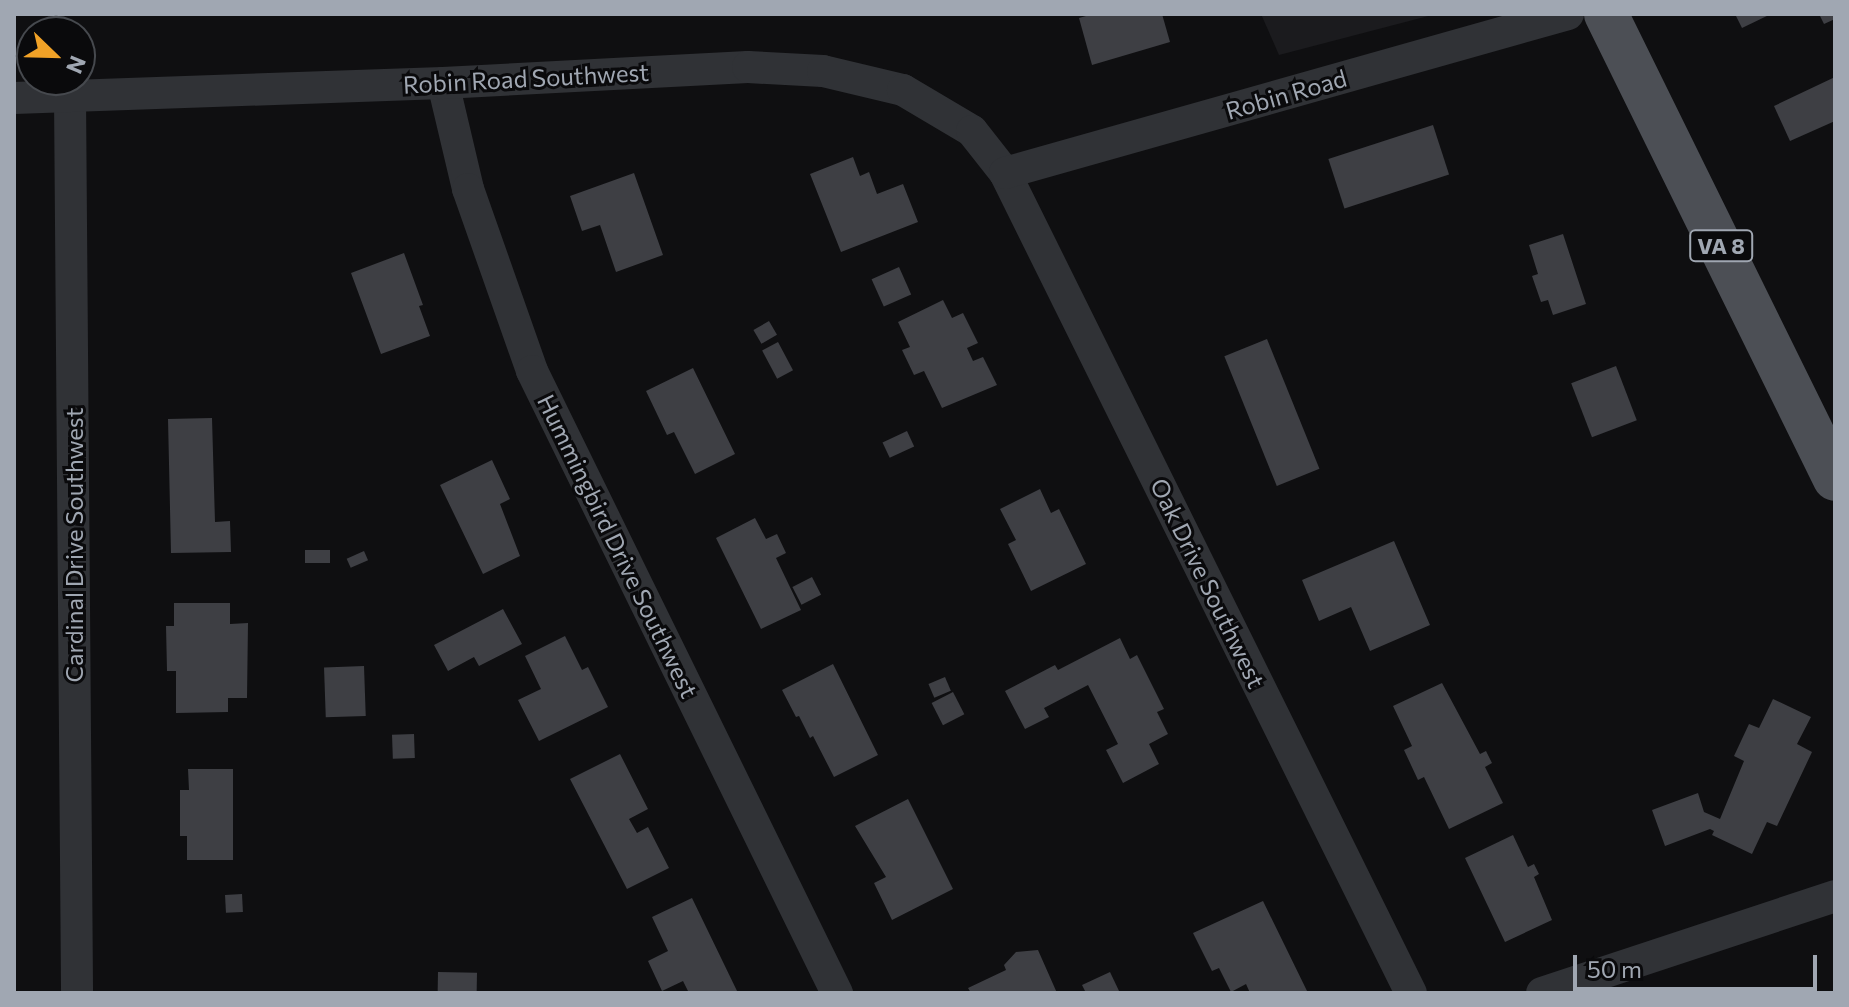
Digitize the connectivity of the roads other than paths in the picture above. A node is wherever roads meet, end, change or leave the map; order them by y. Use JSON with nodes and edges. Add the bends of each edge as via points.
{"nodes":[{"id":1,"x":1568,"y":14,"type":"edge"},
{"id":2,"x":1606,"y":14,"type":"edge"},
{"id":3,"x":443,"y":83,"type":"junction"},
{"id":4,"x":96,"y":95,"type":"edge"},
{"id":5,"x":70,"y":96,"type":"joint"},
{"id":6,"x":14,"y":98,"type":"edge"},
{"id":7,"x":1005,"y":173,"type":"junction"},
{"id":8,"x":1835,"y":479,"type":"edge"},
{"id":9,"x":1835,"y":896,"type":"edge"},
{"id":10,"x":77,"y":993,"type":"edge"},
{"id":11,"x":837,"y":993,"type":"edge"},
{"id":12,"x":1411,"y":993,"type":"edge"},
{"id":13,"x":1542,"y":993,"type":"edge"}],
"edges":[{"from":1,"to":7,"type":"street","name":"Robin Road"},
{"from":2,"to":8,"type":"main road","number":"VA 8"},
{"from":3,"to":4,"type":"street","name":"Robin Road Southwest"},
{"from":3,"to":7,"type":"street","name":"Robin Road Southwest","via":[[748,67],[823,71],[903,90],[972,131]]},
{"from":3,"to":11,"type":"street","name":"Hummingbird Drive Southwest","via":[[468,189],[532,371]]},
{"from":5,"to":6,"type":"street","name":"Robin Road Southwest"},
{"from":5,"to":10,"type":"street","name":"Cardinal Drive Southwest"},
{"from":7,"to":12,"type":"street","name":"Oak Drive Southwest"},
{"from":9,"to":13,"type":"street"}]}
